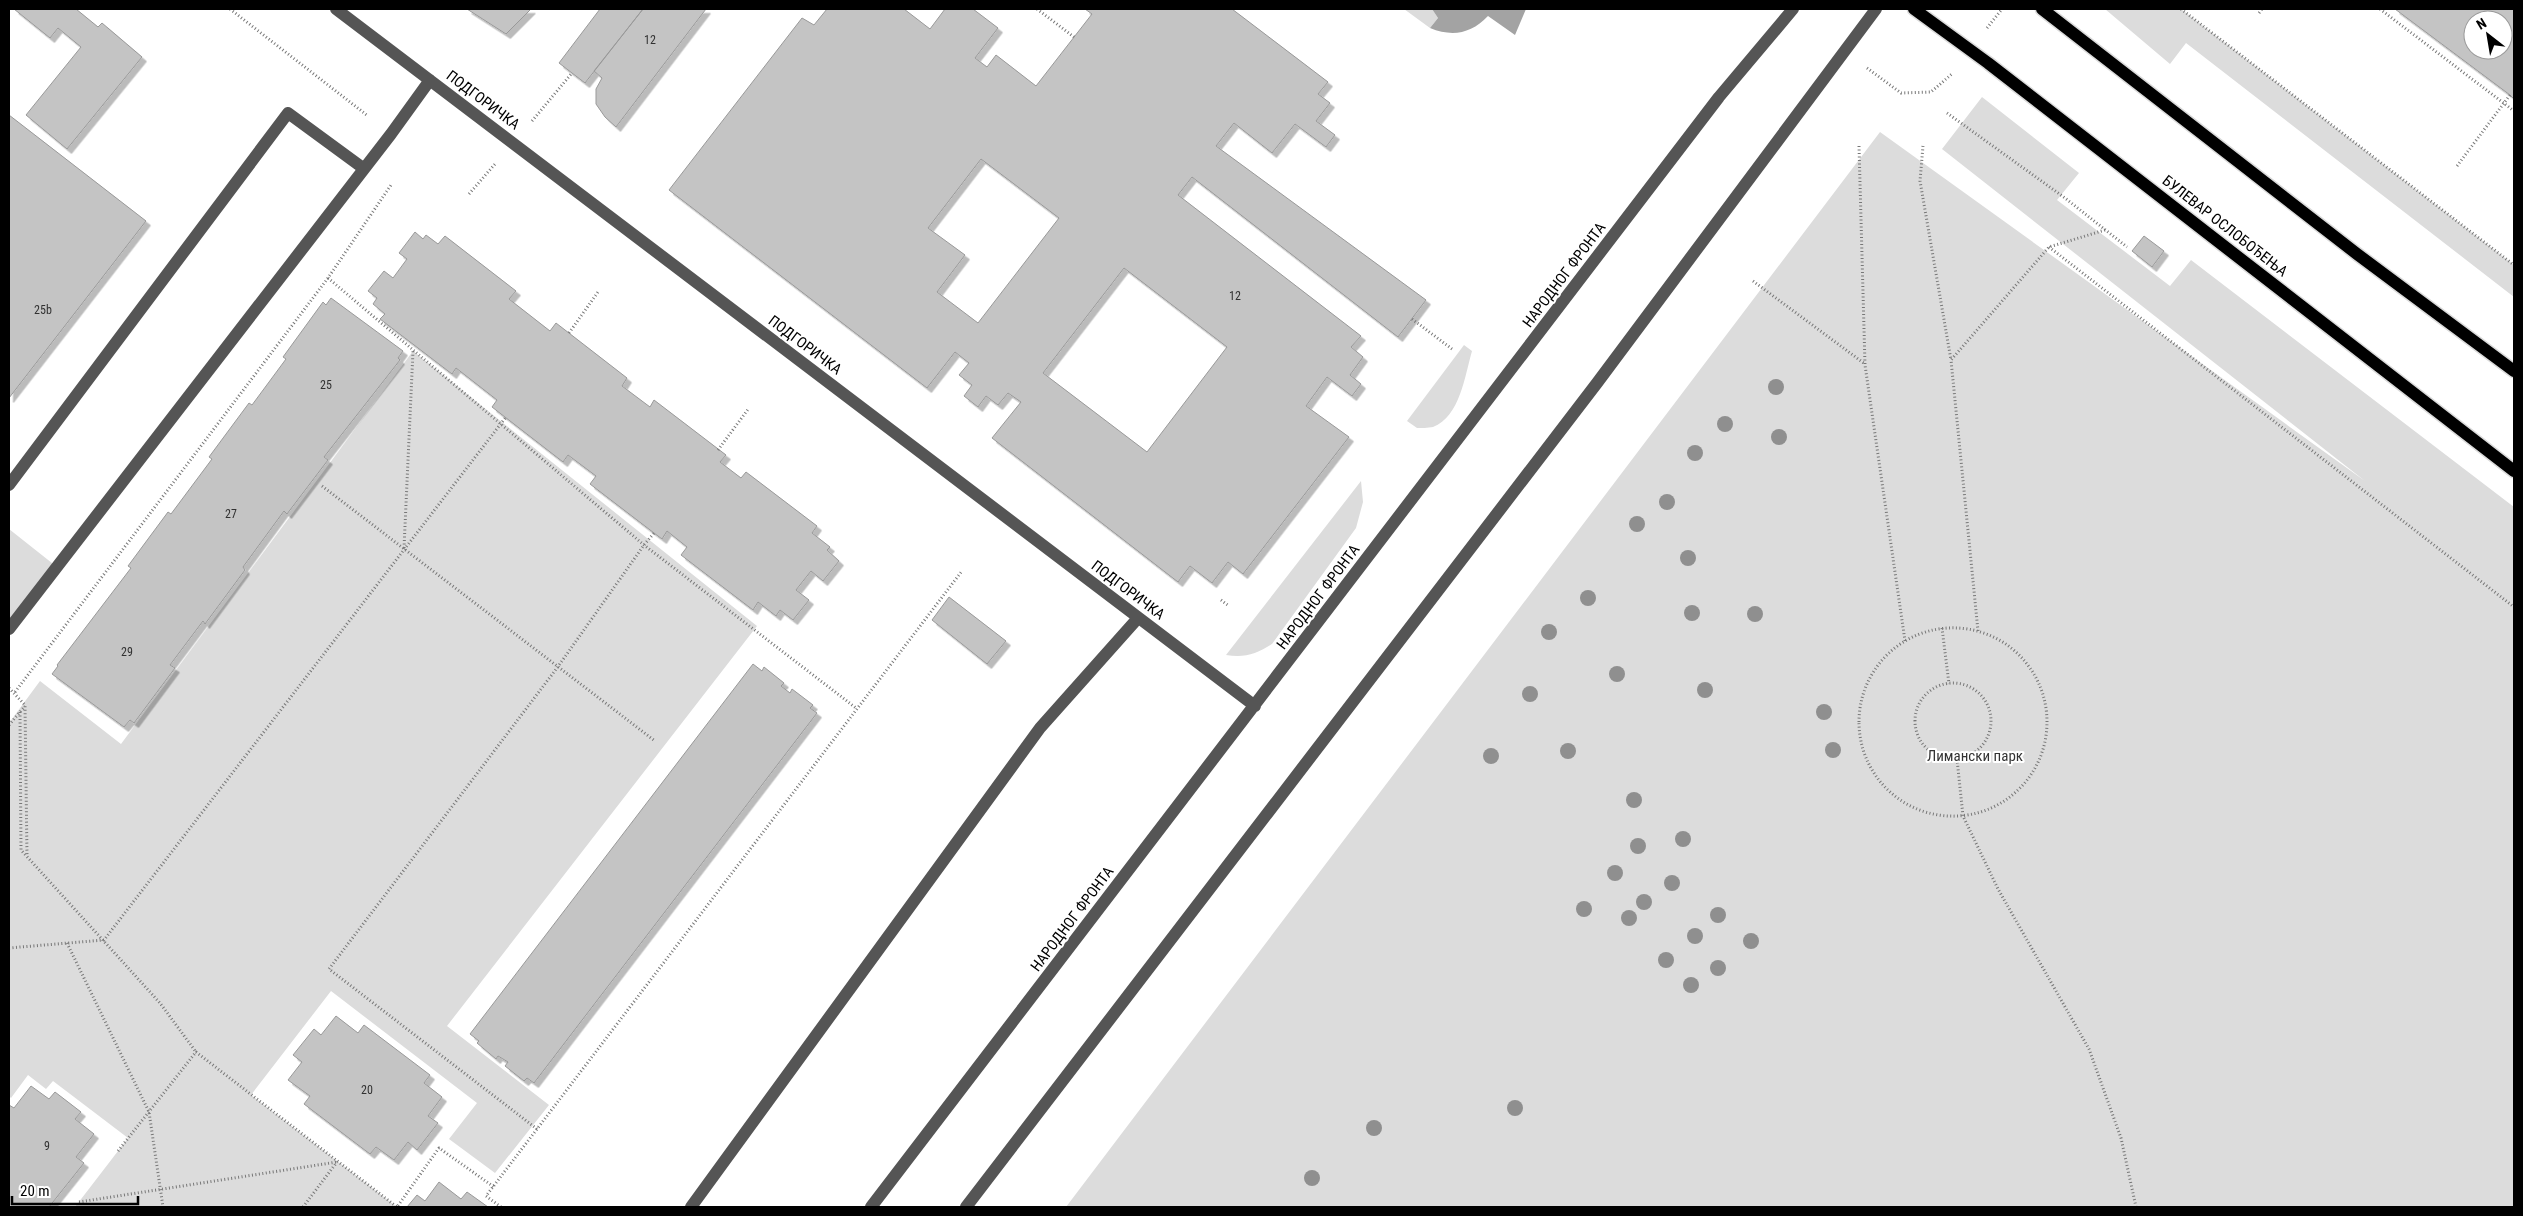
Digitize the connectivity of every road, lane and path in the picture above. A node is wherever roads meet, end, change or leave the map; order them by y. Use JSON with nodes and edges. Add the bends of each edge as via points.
{"nodes":[{"id":1,"x":230,"y":9,"type":"edge"},
{"id":2,"x":336,"y":9,"type":"edge"},
{"id":3,"x":1037,"y":9,"type":"edge"},
{"id":4,"x":1793,"y":9,"type":"edge"},
{"id":5,"x":1876,"y":9,"type":"edge"},
{"id":6,"x":1914,"y":9,"type":"edge"},
{"id":7,"x":2042,"y":9,"type":"edge"},
{"id":8,"x":2182,"y":9,"type":"edge"},
{"id":9,"x":2262,"y":9,"type":"edge"},
{"id":10,"x":2380,"y":9,"type":"edge"},
{"id":11,"x":2259,"y":13,"type":"dead end"},
{"id":12,"x":1074,"y":37,"type":"dead end"},
{"id":13,"x":430,"y":80,"type":"junction"},
{"id":14,"x":2510,"y":95,"type":"dead end"},
{"id":15,"x":2504,"y":102,"type":"junction"},
{"id":16,"x":2514,"y":110,"type":"edge"},
{"id":17,"x":1947,"y":113,"type":"dead end"},
{"id":18,"x":391,"y":134,"type":"junction"},
{"id":19,"x":1859,"y":146,"type":"dead end"},
{"id":20,"x":1923,"y":146,"type":"dead end"},
{"id":21,"x":2457,"y":166,"type":"dead end"},
{"id":22,"x":362,"y":168,"type":"junction"},
{"id":23,"x":392,"y":183,"type":"dead end"},
{"id":24,"x":2106,"y":230,"type":"junction"},
{"id":25,"x":2049,"y":247,"type":"junction"},
{"id":26,"x":2127,"y":247,"type":"dead end"},
{"id":27,"x":2514,"y":265,"type":"edge"},
{"id":28,"x":328,"y":278,"type":"junction"},
{"id":29,"x":1753,"y":281,"type":"dead end"},
{"id":30,"x":598,"y":292,"type":"dead end"},
{"id":31,"x":1412,"y":319,"type":"dead end"},
{"id":32,"x":568,"y":333,"type":"dead end"},
{"id":33,"x":1452,"y":349,"type":"dead end"},
{"id":34,"x":413,"y":351,"type":"junction"},
{"id":35,"x":1951,"y":360,"type":"junction"},
{"id":36,"x":1865,"y":365,"type":"junction"},
{"id":37,"x":2514,"y":371,"type":"edge"},
{"id":38,"x":749,"y":408,"type":"dead end"},
{"id":39,"x":506,"y":417,"type":"dead end"},
{"id":40,"x":501,"y":423,"type":"junction"},
{"id":41,"x":718,"y":450,"type":"dead end"},
{"id":42,"x":2514,"y":471,"type":"edge"},
{"id":43,"x":9,"y":485,"type":"edge"},
{"id":44,"x":322,"y":486,"type":"dead end"},
{"id":45,"x":654,"y":533,"type":"dead end"},
{"id":46,"x":644,"y":545,"type":"junction"},
{"id":47,"x":404,"y":549,"type":"junction"},
{"id":48,"x":962,"y":571,"type":"dead end"},
{"id":49,"x":1221,"y":600,"type":"dead end"},
{"id":50,"x":1229,"y":606,"type":"dead end"},
{"id":51,"x":2514,"y":607,"type":"edge"},
{"id":52,"x":1138,"y":618,"type":"junction"},
{"id":53,"x":1942,"y":628,"type":"junction"},
{"id":54,"x":9,"y":629,"type":"edge"},
{"id":55,"x":1978,"y":631,"type":"junction"},
{"id":56,"x":1905,"y":641,"type":"junction"},
{"id":57,"x":558,"y":668,"type":"junction"},
{"id":58,"x":1949,"y":684,"type":"junction"},
{"id":59,"x":9,"y":688,"type":"edge"},
{"id":60,"x":14,"y":692,"type":"junction"},
{"id":61,"x":25,"y":705,"type":"junction"},
{"id":62,"x":1255,"y":706,"type":"junction"},
{"id":63,"x":856,"y":708,"type":"junction"},
{"id":64,"x":20,"y":712,"type":"junction"},
{"id":65,"x":9,"y":726,"type":"edge"},
{"id":66,"x":655,"y":741,"type":"dead end"},
{"id":67,"x":1957,"y":759,"type":"junction"},
{"id":68,"x":1963,"y":816,"type":"junction"},
{"id":69,"x":27,"y":856,"type":"junction"},
{"id":70,"x":104,"y":940,"type":"junction"},
{"id":71,"x":67,"y":943,"type":"junction"},
{"id":72,"x":9,"y":948,"type":"edge"},
{"id":73,"x":196,"y":1052,"type":"junction"},
{"id":74,"x":149,"y":1112,"type":"junction"},
{"id":75,"x":537,"y":1129,"type":"junction"},
{"id":76,"x":118,"y":1151,"type":"dead end"},
{"id":77,"x":337,"y":1162,"type":"junction"},
{"id":78,"x":494,"y":1186,"type":"junction"},
{"id":79,"x":160,"y":1189,"type":"junction"},
{"id":80,"x":79,"y":1202,"type":"dead end"},
{"id":81,"x":163,"y":1207,"type":"edge"},
{"id":82,"x":303,"y":1207,"type":"edge"},
{"id":83,"x":500,"y":1207,"type":"edge"},
{"id":84,"x":691,"y":1207,"type":"edge"},
{"id":85,"x":871,"y":1207,"type":"edge"},
{"id":86,"x":966,"y":1207,"type":"edge"},
{"id":87,"x":2136,"y":1207,"type":"edge"}],
"edges":[{"from":1,"to":18,"type":"path"},
{"from":2,"to":13,"type":"street","name":"ПОДГОРИЧКА"},
{"from":3,"to":12,"type":"path"},
{"from":4,"to":62,"type":"street","name":"НАРОДНОГ ФРОНТА","via":[[1713,105]]},
{"from":5,"to":86,"type":"street","via":[[1597,383]]},
{"from":6,"to":42,"type":"main road","name":"БУЛЕВАР ОСЛОБОЂЕЊА"},
{"from":7,"to":37,"type":"main road","via":[[2357,254]]},
{"from":8,"to":27,"type":"path"},
{"from":9,"to":11,"type":"path"},
{"from":10,"to":15,"type":"path"},
{"from":13,"to":18,"type":"street"},
{"from":13,"to":52,"type":"street","name":"ПОДГОРИЧКА"},
{"from":14,"to":15,"type":"path"},
{"from":15,"to":16,"type":"path"},
{"from":15,"to":21,"type":"path"},
{"from":17,"to":24,"type":"path"},
{"from":18,"to":22,"type":"street"},
{"from":19,"to":36,"type":"path"},
{"from":20,"to":35,"type":"path","via":[[1920,181]]},
{"from":22,"to":43,"type":"street","via":[[288,113]]},
{"from":22,"to":54,"type":"street"},
{"from":23,"to":28,"type":"path"},
{"from":24,"to":25,"type":"path"},
{"from":24,"to":26,"type":"path"},
{"from":25,"to":35,"type":"path"},
{"from":25,"to":51,"type":"path"},
{"from":28,"to":34,"type":"path"},
{"from":28,"to":60,"type":"path"},
{"from":29,"to":36,"type":"path"},
{"from":30,"to":32,"type":"path"},
{"from":31,"to":33,"type":"path"},
{"from":34,"to":40,"type":"path"},
{"from":34,"to":47,"type":"path"},
{"from":35,"to":55,"type":"path"},
{"from":36,"to":56,"type":"path"},
{"from":38,"to":41,"type":"path"},
{"from":39,"to":40,"type":"path"},
{"from":40,"to":46,"type":"path"},
{"from":40,"to":47,"type":"path"},
{"from":44,"to":47,"type":"path"},
{"from":45,"to":46,"type":"path"},
{"from":46,"to":57,"type":"path"},
{"from":46,"to":63,"type":"path"},
{"from":47,"to":57,"type":"path"},
{"from":47,"to":70,"type":"path"},
{"from":48,"to":63,"type":"path"},
{"from":49,"to":50,"type":"path"},
{"from":52,"to":62,"type":"street","name":"ПОДГОРИЧКА"},
{"from":52,"to":84,"type":"street","via":[[1040,728]]},
{"from":53,"to":55,"type":"path"},
{"from":53,"to":56,"type":"path"},
{"from":53,"to":58,"type":"path"},
{"from":55,"to":68,"type":"path","via":[[2005,642],[2026,661],[2041,686],[2048,714],[2046,744],[2035,771],[2016,793],[1991,808]]},
{"from":56,"to":68,"type":"path","via":[[1885,657],[1870,677],[1861,701],[1859,727],[1864,752],[1875,775],[1892,794],[1913,807],[1937,814]]},
{"from":57,"to":66,"type":"path"},
{"from":57,"to":75,"type":"path","via":[[329,969]]},
{"from":58,"to":67,"type":"path","via":[[1960,684],[1976,692],[1984,700],[1990,717],[1982,744]]},
{"from":58,"to":67,"type":"path","via":[[1937,687],[1923,698],[1915,725],[1921,742],[1929,750],[1939,756]]},
{"from":59,"to":60,"type":"path"},
{"from":60,"to":61,"type":"path"},
{"from":61,"to":64,"type":"path"},
{"from":61,"to":69,"type":"path"},
{"from":62,"to":85,"type":"street","name":"НАРОДНОГ ФРОНТА"},
{"from":63,"to":75,"type":"path"},
{"from":64,"to":65,"type":"path"},
{"from":64,"to":69,"type":"path","via":[[21,850]]},
{"from":67,"to":68,"type":"path"},
{"from":68,"to":87,"type":"path","via":[[1998,889],[2089,1049],[2121,1138]]},
{"from":69,"to":70,"type":"path"},
{"from":70,"to":71,"type":"path"},
{"from":70,"to":73,"type":"path","via":[[160,1003]]},
{"from":71,"to":72,"type":"path"},
{"from":71,"to":74,"type":"path"},
{"from":73,"to":74,"type":"path"},
{"from":73,"to":77,"type":"path"},
{"from":74,"to":76,"type":"path"},
{"from":74,"to":79,"type":"path"},
{"from":75,"to":78,"type":"path"},
{"from":77,"to":78,"type":"path","via":[[397,1207],[439,1148]]},
{"from":77,"to":79,"type":"path"},
{"from":77,"to":82,"type":"path"},
{"from":78,"to":83,"type":"path","via":[[486,1196]]},
{"from":79,"to":80,"type":"path"},
{"from":79,"to":81,"type":"path"}]}
